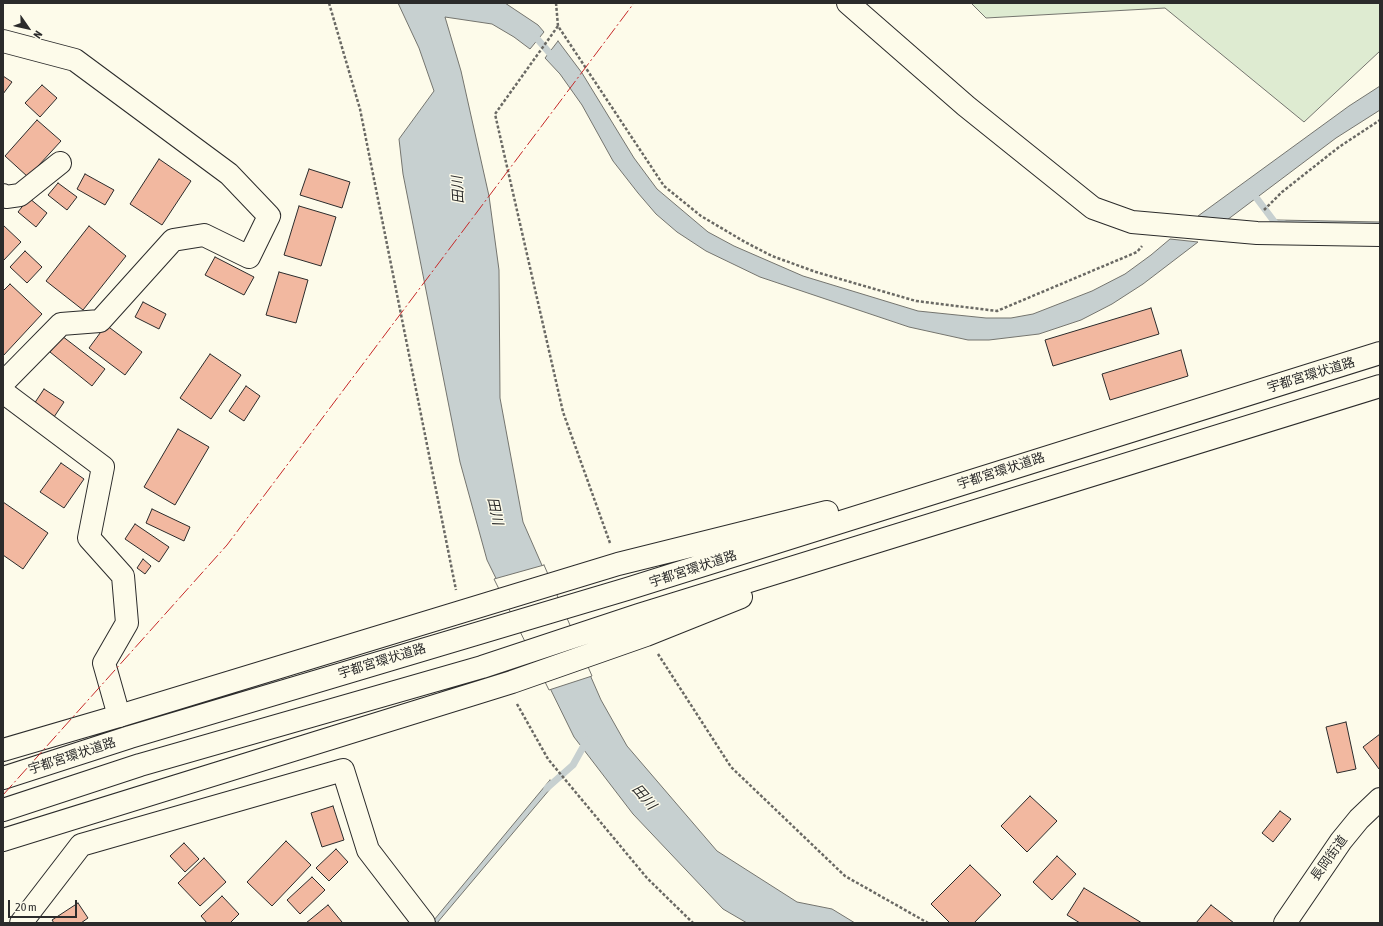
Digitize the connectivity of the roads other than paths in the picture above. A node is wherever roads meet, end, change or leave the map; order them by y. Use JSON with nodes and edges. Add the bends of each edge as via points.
{"nodes":[{"id":1,"x":848,"y":3,"type":"edge"},
{"id":2,"x":3,"y":41,"type":"edge"},
{"id":3,"x":60,"y":163,"type":"dead end"},
{"id":4,"x":3,"y":195,"type":"edge"},
{"id":5,"x":1380,"y":235,"type":"edge"},
{"id":6,"x":1380,"y":353,"type":"edge"},
{"id":7,"x":3,"y":383,"type":"edge"},
{"id":8,"x":1380,"y":386,"type":"edge"},
{"id":9,"x":3,"y":392,"type":"edge"},
{"id":10,"x":1032,"y":461,"type":"junction"},
{"id":11,"x":880,"y":542,"type":"junction"},
{"id":12,"x":119,"y":716,"type":"junction"},
{"id":13,"x":3,"y":750,"type":"edge"},
{"id":14,"x":3,"y":778,"type":"edge"},
{"id":15,"x":1380,"y":799,"type":"edge"},
{"id":16,"x":3,"y":810,"type":"edge"},
{"id":17,"x":3,"y":840,"type":"edge"},
{"id":18,"x":21,"y":923,"type":"edge"},
{"id":19,"x":424,"y":923,"type":"edge"},
{"id":20,"x":1285,"y":923,"type":"edge"}],
"edges":[{"from":1,"to":5,"type":"main road","via":[[966,106],[1093,208],[1132,222],[1242,232]]},
{"from":2,"to":7,"type":"main road","via":[[75,60],[229,174],[270,216],[249,257],[204,235],[173,240],[100,321],[60,324]]},
{"from":3,"to":4,"type":"main road","via":[[20,195]]},
{"from":6,"to":10,"type":"main road","name":"宇都宮環状道路"},
{"from":8,"to":11,"type":"main road"},
{"from":9,"to":12,"type":"main road","via":[[103,467],[89,538],[123,576],[127,622],[104,663]]},
{"from":10,"to":12,"type":"main road","via":[[618,564]]},
{"from":10,"to":14,"type":"main road","name":"宇都宮環状道路","via":[[627,590],[465,636]]},
{"from":11,"to":16,"type":"main road","via":[[639,615],[482,667],[140,765]]},
{"from":11,"to":17,"type":"main road","via":[[646,635],[502,685]]},
{"from":12,"to":13,"type":"main road"},
{"from":15,"to":20,"type":"main road","name":"長岡街道","via":[[1340,841]]},
{"from":18,"to":19,"type":"main road","via":[[81,845],[343,770],[368,850]]}]}
